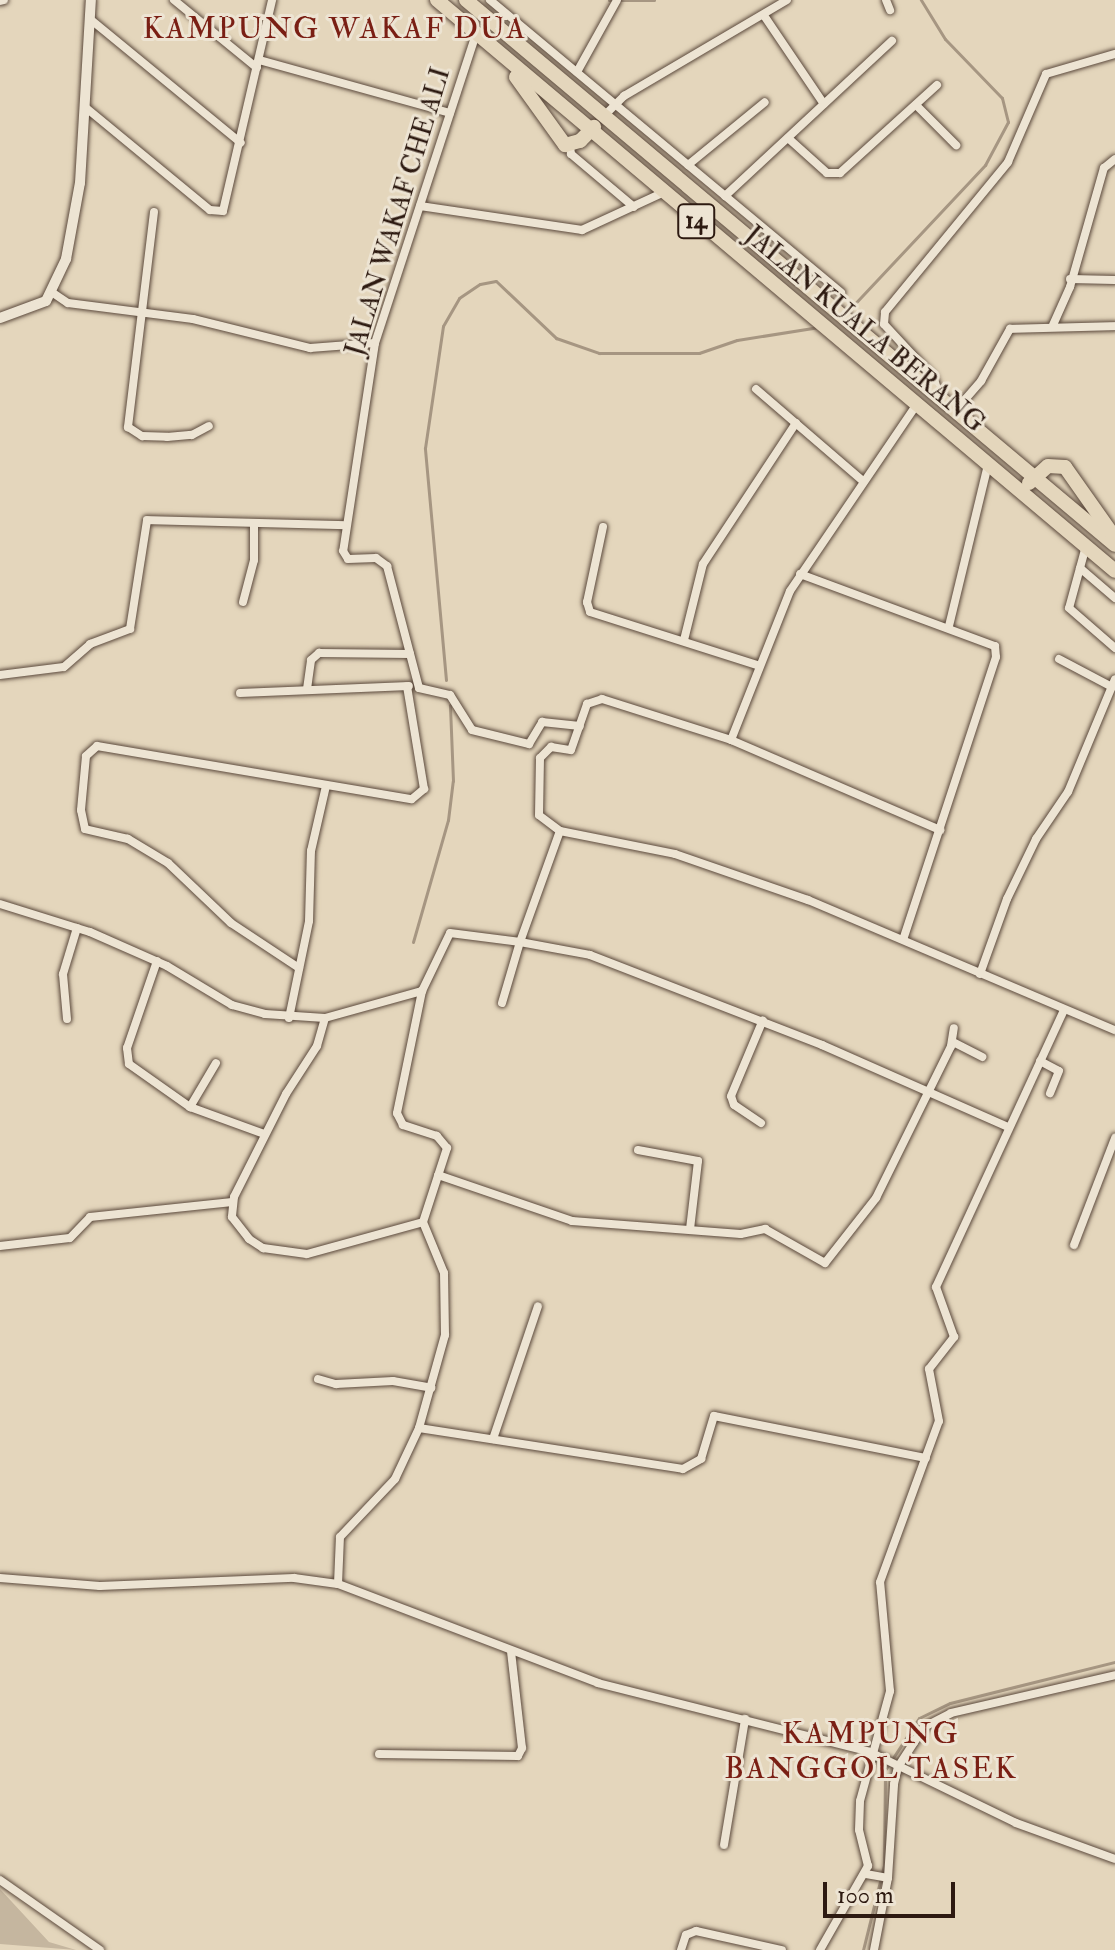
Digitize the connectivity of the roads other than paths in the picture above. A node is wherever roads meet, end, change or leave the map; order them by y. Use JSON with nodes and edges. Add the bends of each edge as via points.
{"nodes":[{"id":1,"x":91,"y":0,"type":"edge"},
{"id":2,"x":174,"y":0,"type":"edge"},
{"id":3,"x":272,"y":0,"type":"edge"},
{"id":4,"x":437,"y":0,"type":"edge"},
{"id":5,"x":466,"y":0,"type":"edge"},
{"id":6,"x":490,"y":0,"type":"edge"},
{"id":7,"x":617,"y":0,"type":"edge"},
{"id":8,"x":787,"y":0,"type":"edge"},
{"id":9,"x":886,"y":0,"type":"edge"},
{"id":10,"x":890,"y":10,"type":"dead end"},
{"id":11,"x":765,"y":17,"type":"junction"},
{"id":12,"x":90,"y":19,"type":"junction"},
{"id":13,"x":476,"y":34,"type":"junction"},
{"id":14,"x":892,"y":41,"type":"dead end"},
{"id":15,"x":1115,"y":54,"type":"edge"},
{"id":16,"x":504,"y":58,"type":"junction"},
{"id":17,"x":258,"y":64,"type":"junction"},
{"id":18,"x":577,"y":72,"type":"junction"},
{"id":19,"x":937,"y":85,"type":"dead end"},
{"id":20,"x":765,"y":102,"type":"dead end"},
{"id":21,"x":614,"y":104,"type":"junction"},
{"id":22,"x":824,"y":104,"type":"junction"},
{"id":23,"x":916,"y":105,"type":"junction"},
{"id":24,"x":85,"y":107,"type":"junction"},
{"id":25,"x":450,"y":113,"type":"junction"},
{"id":26,"x":602,"y":118,"type":"junction"},
{"id":27,"x":589,"y":133,"type":"junction"},
{"id":28,"x":788,"y":138,"type":"junction"},
{"id":29,"x":241,"y":143,"type":"junction"},
{"id":30,"x":956,"y":145,"type":"dead end"},
{"id":31,"x":570,"y":146,"type":"junction"},
{"id":32,"x":1115,"y":159,"type":"edge"},
{"id":33,"x":688,"y":165,"type":"junction"},
{"id":34,"x":662,"y":193,"type":"junction"},
{"id":35,"x":725,"y":196,"type":"junction"},
{"id":36,"x":420,"y":206,"type":"junction"},
{"id":37,"x":634,"y":207,"type":"junction"},
{"id":38,"x":154,"y":212,"type":"dead end"},
{"id":39,"x":801,"y":259,"type":"junction"},
{"id":40,"x":789,"y":273,"type":"junction"},
{"id":41,"x":1070,"y":279,"type":"junction"},
{"id":42,"x":1115,"y":280,"type":"edge"},
{"id":43,"x":841,"y":292,"type":"dead end"},
{"id":44,"x":53,"y":293,"type":"junction"},
{"id":45,"x":139,"y":312,"type":"junction"},
{"id":46,"x":0,"y":318,"type":"edge"},
{"id":47,"x":1053,"y":325,"type":"junction"},
{"id":48,"x":1115,"y":326,"type":"edge"},
{"id":49,"x":375,"y":343,"type":"junction"},
{"id":50,"x":756,"y":389,"type":"dead end"},
{"id":51,"x":940,"y":398,"type":"junction"},
{"id":52,"x":917,"y":404,"type":"junction"},
{"id":53,"x":955,"y":411,"type":"junction"},
{"id":54,"x":796,"y":423,"type":"junction"},
{"id":55,"x":209,"y":426,"type":"dead end"},
{"id":56,"x":988,"y":465,"type":"junction"},
{"id":57,"x":1033,"y":477,"type":"junction"},
{"id":58,"x":863,"y":481,"type":"junction"},
{"id":59,"x":1043,"y":510,"type":"junction"},
{"id":60,"x":254,"y":523,"type":"junction"},
{"id":61,"x":343,"y":525,"type":"junction"},
{"id":62,"x":603,"y":527,"type":"dead end"},
{"id":63,"x":1115,"y":538,"type":"edge"},
{"id":64,"x":1115,"y":545,"type":"edge"},
{"id":65,"x":1086,"y":546,"type":"junction"},
{"id":66,"x":1080,"y":568,"type":"junction"},
{"id":67,"x":1115,"y":571,"type":"edge"},
{"id":68,"x":800,"y":574,"type":"junction"},
{"id":69,"x":1115,"y":598,"type":"edge"},
{"id":70,"x":243,"y":602,"type":"dead end"},
{"id":71,"x":949,"y":626,"type":"junction"},
{"id":72,"x":684,"y":640,"type":"junction"},
{"id":73,"x":1115,"y":648,"type":"edge"},
{"id":74,"x":410,"y":654,"type":"junction"},
{"id":75,"x":1059,"y":659,"type":"dead end"},
{"id":76,"x":760,"y":666,"type":"junction"},
{"id":77,"x":0,"y":675,"type":"edge"},
{"id":78,"x":1114,"y":683,"type":"edge"},
{"id":79,"x":407,"y":686,"type":"junction"},
{"id":80,"x":418,"y":686,"type":"junction"},
{"id":81,"x":307,"y":689,"type":"junction"},
{"id":82,"x":240,"y":693,"type":"dead end"},
{"id":83,"x":580,"y":726,"type":"junction"},
{"id":84,"x":731,"y":740,"type":"junction"},
{"id":85,"x":326,"y":786,"type":"junction"},
{"id":86,"x":940,"y":830,"type":"junction"},
{"id":87,"x":560,"y":831,"type":"junction"},
{"id":88,"x":0,"y":904,"type":"edge"},
{"id":89,"x":77,"y":928,"type":"junction"},
{"id":90,"x":904,"y":937,"type":"junction"},
{"id":91,"x":520,"y":942,"type":"junction"},
{"id":92,"x":157,"y":961,"type":"junction"},
{"id":93,"x":299,"y":968,"type":"junction"},
{"id":94,"x":980,"y":974,"type":"junction"},
{"id":95,"x":422,"y":991,"type":"junction"},
{"id":96,"x":502,"y":1003,"type":"dead end"},
{"id":97,"x":1063,"y":1012,"type":"junction"},
{"id":98,"x":289,"y":1018,"type":"junction"},
{"id":99,"x":325,"y":1018,"type":"junction"},
{"id":100,"x":67,"y":1019,"type":"dead end"},
{"id":101,"x":763,"y":1020,"type":"junction"},
{"id":102,"x":954,"y":1028,"type":"dead end"},
{"id":103,"x":1115,"y":1030,"type":"edge"},
{"id":104,"x":953,"y":1042,"type":"junction"},
{"id":105,"x":982,"y":1057,"type":"dead end"},
{"id":106,"x":1040,"y":1061,"type":"junction"},
{"id":107,"x":216,"y":1063,"type":"dead end"},
{"id":108,"x":929,"y":1091,"type":"junction"},
{"id":109,"x":1050,"y":1093,"type":"dead end"},
{"id":110,"x":190,"y":1107,"type":"junction"},
{"id":111,"x":761,"y":1123,"type":"dead end"},
{"id":112,"x":1008,"y":1127,"type":"junction"},
{"id":113,"x":264,"y":1134,"type":"junction"},
{"id":114,"x":1115,"y":1139,"type":"edge"},
{"id":115,"x":638,"y":1150,"type":"dead end"},
{"id":116,"x":438,"y":1175,"type":"junction"},
{"id":117,"x":232,"y":1202,"type":"junction"},
{"id":118,"x":423,"y":1222,"type":"junction"},
{"id":119,"x":690,"y":1229,"type":"junction"},
{"id":120,"x":1074,"y":1245,"type":"dead end"},
{"id":121,"x":0,"y":1246,"type":"edge"},
{"id":122,"x":538,"y":1306,"type":"dead end"},
{"id":123,"x":318,"y":1379,"type":"dead end"},
{"id":124,"x":431,"y":1388,"type":"junction"},
{"id":125,"x":419,"y":1428,"type":"junction"},
{"id":126,"x":493,"y":1439,"type":"junction"},
{"id":127,"x":926,"y":1458,"type":"junction"},
{"id":128,"x":0,"y":1578,"type":"edge"},
{"id":129,"x":338,"y":1584,"type":"junction"},
{"id":130,"x":511,"y":1652,"type":"junction"},
{"id":131,"x":1115,"y":1675,"type":"edge"},
{"id":132,"x":745,"y":1719,"type":"junction"},
{"id":133,"x":871,"y":1753,"type":"junction"},
{"id":134,"x":379,"y":1754,"type":"dead end"},
{"id":135,"x":897,"y":1766,"type":"junction"},
{"id":136,"x":724,"y":1845,"type":"dead end"},
{"id":137,"x":1115,"y":1859,"type":"edge"},
{"id":138,"x":870,"y":1874,"type":"junction"},
{"id":139,"x":887,"y":1878,"type":"junction"},
{"id":140,"x":0,"y":1880,"type":"edge"},
{"id":141,"x":100,"y":1950,"type":"edge"},
{"id":142,"x":681,"y":1950,"type":"edge"},
{"id":143,"x":782,"y":1950,"type":"edge"},
{"id":144,"x":820,"y":1950,"type":"edge"},
{"id":145,"x":874,"y":1950,"type":"edge"}],
"edges":[{"from":1,"to":12,"type":"street"},
{"from":2,"to":17,"type":"street"},
{"from":3,"to":17,"type":"street"},
{"from":4,"to":13,"type":"highway","name":"JALAN KUALA BERANG","number":"14"},
{"from":5,"to":26,"type":"highway","name":"JALAN KUALA BERANG","number":"14"},
{"from":6,"to":18,"type":"street"},
{"from":7,"to":18,"type":"street"},
{"from":8,"to":11,"type":"street"},
{"from":9,"to":10,"type":"street"},
{"from":11,"to":21,"type":"street"},
{"from":11,"to":22,"type":"street"},
{"from":12,"to":24,"type":"street"},
{"from":12,"to":29,"type":"street"},
{"from":13,"to":16,"type":"highway","name":"JALAN KUALA BERANG","number":"14"},
{"from":13,"to":25,"type":"street","name":"JALAN WAKAF CHE ALI"},
{"from":14,"to":22,"type":"street"},
{"from":15,"to":51,"type":"street","via":[[1046,74],[1008,162],[885,312],[884,324],[933,377]]},
{"from":16,"to":27,"type":"highway","name":"JALAN KUALA BERANG","number":"14"},
{"from":16,"to":31,"type":"highway","via":[[559,139]]},
{"from":17,"to":25,"type":"street"},
{"from":17,"to":29,"type":"street"},
{"from":18,"to":21,"type":"street"},
{"from":19,"to":23,"type":"street"},
{"from":20,"to":33,"type":"street"},
{"from":21,"to":26,"type":"street"},
{"from":21,"to":33,"type":"street"},
{"from":22,"to":28,"type":"street"},
{"from":23,"to":28,"type":"street","via":[[834,175]]},
{"from":23,"to":30,"type":"street"},
{"from":24,"to":29,"type":"street","via":[[210,210],[223,211],[229,200]]},
{"from":24,"to":44,"type":"street","via":[[73,230]]},
{"from":25,"to":36,"type":"street","name":"JALAN WAKAF CHE ALI"},
{"from":26,"to":27,"type":"highway"},
{"from":26,"to":40,"type":"highway","name":"JALAN KUALA BERANG","number":"14"},
{"from":27,"to":31,"type":"highway"},
{"from":27,"to":34,"type":"highway","name":"JALAN KUALA BERANG","number":"14"},
{"from":28,"to":35,"type":"street"},
{"from":31,"to":37,"type":"street","via":[[571,154]]},
{"from":32,"to":41,"type":"street","via":[[1104,168]]},
{"from":33,"to":35,"type":"street"},
{"from":34,"to":37,"type":"street"},
{"from":34,"to":52,"type":"highway","name":"JALAN KUALA BERANG","number":"14"},
{"from":35,"to":39,"type":"street"},
{"from":36,"to":37,"type":"street","via":[[582,230]]},
{"from":36,"to":49,"type":"street","name":"JALAN WAKAF CHE ALI"},
{"from":38,"to":45,"type":"street"},
{"from":39,"to":40,"type":"street"},
{"from":39,"to":43,"type":"street"},
{"from":40,"to":51,"type":"highway","name":"JALAN KUALA BERANG","number":"14"},
{"from":41,"to":42,"type":"street"},
{"from":41,"to":47,"type":"street"},
{"from":44,"to":45,"type":"street","via":[[68,303]]},
{"from":44,"to":46,"type":"street","via":[[35,307]]},
{"from":45,"to":49,"type":"street","via":[[193,319],[310,348]]},
{"from":45,"to":55,"type":"street","via":[[128,427],[142,436],[167,437],[192,435]]},
{"from":47,"to":48,"type":"street"},
{"from":47,"to":53,"type":"street","via":[[1005,333],[981,381]]},
{"from":49,"to":61,"type":"street","name":"JALAN WAKAF CHE ALI"},
{"from":50,"to":54,"type":"street"},
{"from":51,"to":53,"type":"highway","name":"JALAN KUALA BERANG","number":"14"},
{"from":52,"to":56,"type":"highway","name":"JALAN KUALA BERANG","number":"14"},
{"from":52,"to":58,"type":"street"},
{"from":53,"to":57,"type":"highway","name":"JALAN KUALA BERANG","number":"14"},
{"from":54,"to":58,"type":"street"},
{"from":54,"to":72,"type":"street","via":[[703,564]]},
{"from":56,"to":59,"type":"highway","name":"JALAN KUALA BERANG","number":"14"},
{"from":56,"to":71,"type":"street"},
{"from":57,"to":59,"type":"highway","via":[[1028,490]]},
{"from":57,"to":63,"type":"highway","via":[[1048,466],[1065,467]]},
{"from":57,"to":64,"type":"highway","name":"JALAN KUALA BERANG","number":"14"},
{"from":58,"to":68,"type":"street"},
{"from":59,"to":65,"type":"highway","name":"JALAN KUALA BERANG","number":"14"},
{"from":60,"to":61,"type":"street"},
{"from":60,"to":70,"type":"street","via":[[254,560]]},
{"from":60,"to":77,"type":"street","via":[[147,520],[130,629],[90,644],[64,667]]},
{"from":61,"to":74,"type":"street","name":"JALAN WAKAF CHE ALI","via":[[345,556],[381,559],[387,566]]},
{"from":62,"to":72,"type":"street","via":[[587,602],[590,612]]},
{"from":65,"to":66,"type":"street"},
{"from":65,"to":67,"type":"highway","name":"JALAN KUALA BERANG","number":"14"},
{"from":66,"to":69,"type":"street"},
{"from":66,"to":73,"type":"street","via":[[1069,608]]},
{"from":68,"to":71,"type":"street"},
{"from":68,"to":76,"type":"street"},
{"from":71,"to":86,"type":"street","via":[[989,640],[997,652]]},
{"from":72,"to":76,"type":"street"},
{"from":74,"to":80,"type":"street","name":"JALAN WAKAF CHE ALI"},
{"from":74,"to":81,"type":"street","via":[[319,653],[311,660]]},
{"from":75,"to":78,"type":"street"},
{"from":76,"to":84,"type":"street"},
{"from":78,"to":94,"type":"street","via":[[1068,792],[1036,839],[1007,899]]},
{"from":79,"to":80,"type":"street"},
{"from":79,"to":81,"type":"street"},
{"from":79,"to":85,"type":"street","via":[[424,789],[420,795],[412,799]]},
{"from":80,"to":83,"type":"street","via":[[450,695],[478,733],[529,744],[542,722]]},
{"from":81,"to":82,"type":"street"},
{"from":83,"to":84,"type":"street","via":[[587,704],[602,699]]},
{"from":83,"to":87,"type":"street","via":[[571,750],[551,747],[540,758],[539,815]]},
{"from":84,"to":86,"type":"street"},
{"from":85,"to":93,"type":"street","via":[[311,851],[309,921]]},
{"from":85,"to":93,"type":"street","via":[[97,746],[86,756],[81,810],[85,829],[128,839],[168,863],[231,923]]},
{"from":86,"to":90,"type":"street"},
{"from":87,"to":90,"type":"street","via":[[675,854]]},
{"from":87,"to":91,"type":"street"},
{"from":88,"to":89,"type":"street"},
{"from":89,"to":92,"type":"street"},
{"from":89,"to":100,"type":"street","via":[[63,974]]},
{"from":90,"to":94,"type":"street"},
{"from":91,"to":95,"type":"street","via":[[450,933]]},
{"from":91,"to":96,"type":"street"},
{"from":91,"to":101,"type":"street","via":[[612,962]]},
{"from":92,"to":98,"type":"street","via":[[232,1005]]},
{"from":92,"to":110,"type":"street","via":[[127,1058],[138,1075]]},
{"from":93,"to":98,"type":"street"},
{"from":94,"to":97,"type":"street"},
{"from":95,"to":99,"type":"street"},
{"from":95,"to":116,"type":"street","via":[[397,1113],[403,1125],[445,1143]]},
{"from":97,"to":103,"type":"street"},
{"from":97,"to":106,"type":"street"},
{"from":98,"to":99,"type":"street"},
{"from":99,"to":113,"type":"street","via":[[317,1046]]},
{"from":101,"to":108,"type":"street"},
{"from":101,"to":111,"type":"street","via":[[731,1096],[734,1105]]},
{"from":102,"to":104,"type":"street"},
{"from":104,"to":105,"type":"street"},
{"from":104,"to":108,"type":"street"},
{"from":106,"to":109,"type":"street","via":[[1059,1071]]},
{"from":106,"to":112,"type":"street"},
{"from":107,"to":110,"type":"street"},
{"from":108,"to":112,"type":"street"},
{"from":108,"to":119,"type":"street","via":[[871,1206],[829,1261],[815,1261],[770,1230],[741,1234]]},
{"from":110,"to":113,"type":"street"},
{"from":112,"to":127,"type":"street","via":[[936,1287],[954,1337],[929,1369],[939,1415]]},
{"from":113,"to":117,"type":"street"},
{"from":114,"to":120,"type":"street"},
{"from":115,"to":119,"type":"street","via":[[698,1161]]},
{"from":116,"to":118,"type":"street"},
{"from":116,"to":119,"type":"street","via":[[572,1221]]},
{"from":117,"to":118,"type":"street","via":[[232,1217],[249,1239],[281,1252],[318,1254]]},
{"from":117,"to":121,"type":"street","via":[[90,1217],[70,1238]]},
{"from":118,"to":124,"type":"street","via":[[447,1288],[445,1335]]},
{"from":122,"to":126,"type":"street"},
{"from":123,"to":124,"type":"street"},
{"from":124,"to":125,"type":"street"},
{"from":125,"to":126,"type":"street"},
{"from":125,"to":129,"type":"street","via":[[395,1479],[343,1529]]},
{"from":126,"to":127,"type":"street","via":[[690,1468],[701,1459],[714,1416]]},
{"from":127,"to":133,"type":"street","via":[[880,1582],[890,1691]]},
{"from":128,"to":129,"type":"street","via":[[100,1586],[294,1578]]},
{"from":129,"to":130,"type":"street"},
{"from":130,"to":132,"type":"street","via":[[598,1683]]},
{"from":130,"to":134,"type":"street","via":[[522,1748],[518,1756]]},
{"from":131,"to":135,"type":"street","via":[[934,1719]]},
{"from":132,"to":133,"type":"street"},
{"from":132,"to":136,"type":"street"},
{"from":133,"to":135,"type":"street"},
{"from":133,"to":138,"type":"street","via":[[859,1821]]},
{"from":135,"to":137,"type":"street","via":[[1016,1823]]},
{"from":135,"to":139,"type":"street"},
{"from":138,"to":139,"type":"street"},
{"from":138,"to":144,"type":"street"},
{"from":139,"to":145,"type":"street"},
{"from":140,"to":141,"type":"street"},
{"from":142,"to":143,"type":"street","via":[[686,1935],[696,1931]]}]}
